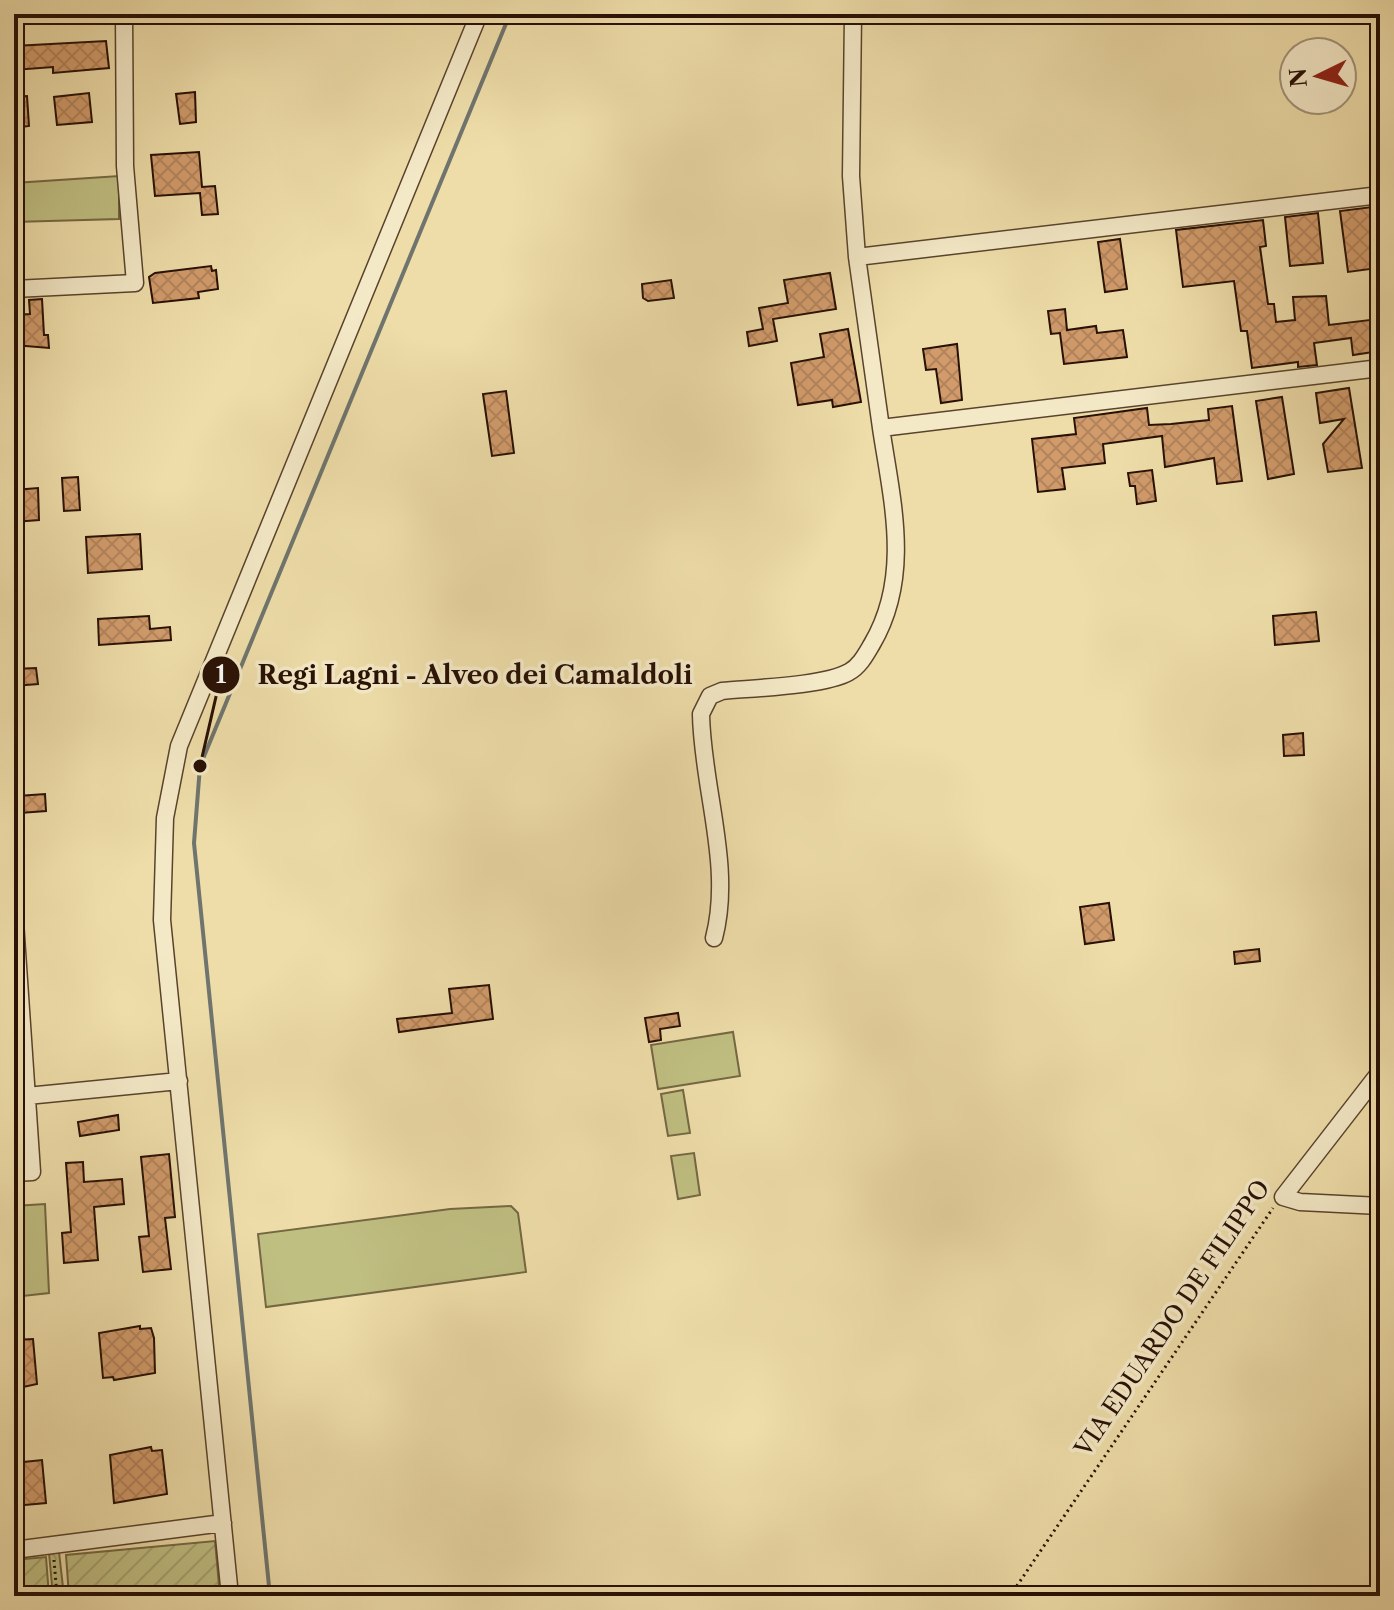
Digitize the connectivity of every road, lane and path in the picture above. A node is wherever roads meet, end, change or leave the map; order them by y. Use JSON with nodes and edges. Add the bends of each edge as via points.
{"nodes":[{"id":1,"x":124,"y":14,"type":"edge"},
{"id":2,"x":479,"y":14,"type":"edge"},
{"id":3,"x":853,"y":14,"type":"edge"},
{"id":4,"x":1380,"y":195,"type":"edge"},
{"id":5,"x":857,"y":257,"type":"junction"},
{"id":6,"x":14,"y":289,"type":"edge"},
{"id":7,"x":1380,"y":368,"type":"edge"},
{"id":8,"x":881,"y":428,"type":"junction"},
{"id":9,"x":14,"y":907,"type":"edge"},
{"id":10,"x":714,"y":938,"type":"dead end"},
{"id":11,"x":1380,"y":1072,"type":"edge"},
{"id":12,"x":179,"y":1081,"type":"junction"},
{"id":13,"x":27,"y":1096,"type":"junction"},
{"id":14,"x":14,"y":1173,"type":"edge"},
{"id":15,"x":1283,"y":1197,"type":"junction"},
{"id":16,"x":1380,"y":1206,"type":"edge"},
{"id":17,"x":223,"y":1523,"type":"junction"},
{"id":18,"x":53,"y":1545,"type":"junction"},
{"id":19,"x":14,"y":1550,"type":"edge"},
{"id":20,"x":57,"y":1596,"type":"edge"},
{"id":21,"x":230,"y":1596,"type":"edge"},
{"id":22,"x":1010,"y":1596,"type":"edge"}],
"edges":[{"from":1,"to":6,"type":"street","via":[[125,166],[135,283]]},
{"from":2,"to":12,"type":"street","via":[[179,746],[165,818],[162,920]]},
{"from":3,"to":5,"type":"street","via":[[851,176]]},
{"from":4,"to":5,"type":"street"},
{"from":5,"to":8,"type":"street"},
{"from":7,"to":8,"type":"street"},
{"from":8,"to":10,"type":"street","via":[[897,573],[880,630],[861,663],[836,677],[722,691],[704,704],[701,726],[717,847]]},
{"from":9,"to":13,"type":"street"},
{"from":11,"to":15,"type":"street","name":"VIA EDUARDO DE FILIPPO"},
{"from":12,"to":13,"type":"street"},
{"from":12,"to":17,"type":"street"},
{"from":13,"to":14,"type":"street","via":[[32,1172]]},
{"from":15,"to":16,"type":"street"},
{"from":15,"to":22,"type":"path","name":"VIA EDUARDO DE FILIPPO"},
{"from":17,"to":18,"type":"street"},
{"from":17,"to":21,"type":"street"},
{"from":18,"to":19,"type":"street"},
{"from":18,"to":20,"type":"path"}]}
